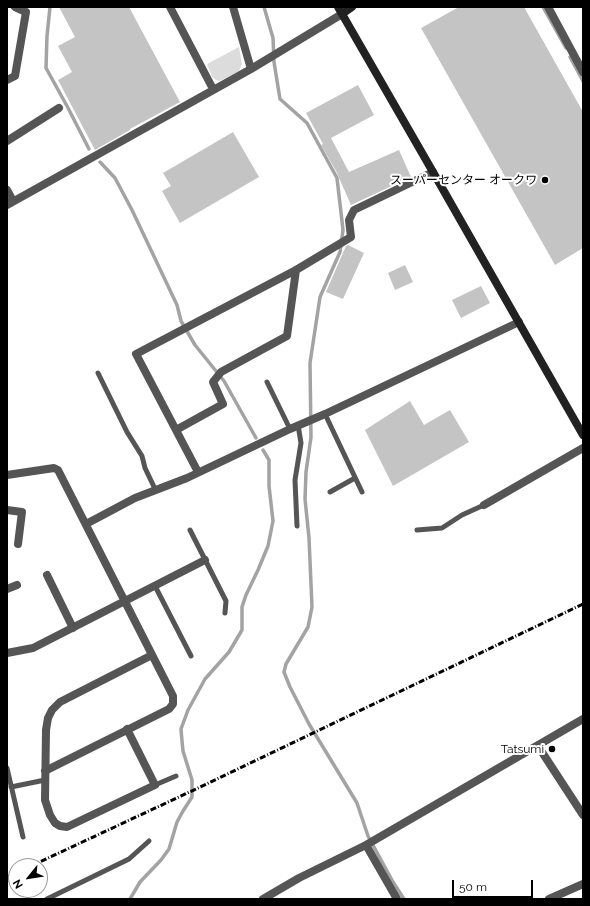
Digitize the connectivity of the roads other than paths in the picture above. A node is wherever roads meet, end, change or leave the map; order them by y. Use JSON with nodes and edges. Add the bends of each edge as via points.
{"nodes":[{"id":1,"x":14,"y":7,"type":"edge"},
{"id":2,"x":170,"y":7,"type":"edge"},
{"id":3,"x":233,"y":7,"type":"edge"},
{"id":4,"x":352,"y":7,"type":"edge"},
{"id":5,"x":548,"y":7,"type":"edge"},
{"id":6,"x":340,"y":10,"type":"edge"},
{"id":7,"x":251,"y":69,"type":"junction"},
{"id":8,"x":583,"y":72,"type":"edge"},
{"id":9,"x":7,"y":80,"type":"edge"},
{"id":10,"x":213,"y":89,"type":"junction"},
{"id":11,"x":59,"y":108,"type":"dead end"},
{"id":12,"x":7,"y":141,"type":"edge"},
{"id":13,"x":433,"y":172,"type":"junction"},
{"id":14,"x":7,"y":190,"type":"edge"},
{"id":15,"x":10,"y":203,"type":"edge"},
{"id":16,"x":296,"y":270,"type":"junction"},
{"id":17,"x":519,"y":322,"type":"junction"},
{"id":18,"x":98,"y":373,"type":"dead end"},
{"id":19,"x":266,"y":382,"type":"dead end"},
{"id":20,"x":325,"y":414,"type":"junction"},
{"id":21,"x":298,"y":425,"type":"junction"},
{"id":22,"x":290,"y":429,"type":"junction"},
{"id":23,"x":176,"y":430,"type":"junction"},
{"id":24,"x":583,"y":434,"type":"edge"},
{"id":25,"x":583,"y":448,"type":"edge"},
{"id":26,"x":198,"y":472,"type":"junction"},
{"id":27,"x":7,"y":475,"type":"edge"},
{"id":28,"x":355,"y":478,"type":"junction"},
{"id":29,"x":156,"y":491,"type":"junction"},
{"id":30,"x":330,"y":492,"type":"dead end"},
{"id":31,"x":362,"y":492,"type":"dead end"},
{"id":32,"x":484,"y":505,"type":"joint"},
{"id":33,"x":7,"y":510,"type":"edge"},
{"id":34,"x":86,"y":524,"type":"junction"},
{"id":35,"x":298,"y":526,"type":"dead end"},
{"id":36,"x":190,"y":530,"type":"dead end"},
{"id":37,"x":417,"y":530,"type":"dead end"},
{"id":38,"x":18,"y":544,"type":"dead end"},
{"id":39,"x":205,"y":560,"type":"junction"},
{"id":40,"x":47,"y":576,"type":"dead end"},
{"id":41,"x":17,"y":585,"type":"dead end"},
{"id":42,"x":155,"y":586,"type":"junction"},
{"id":43,"x":7,"y":589,"type":"edge"},
{"id":44,"x":125,"y":602,"type":"junction"},
{"id":45,"x":226,"y":613,"type":"dead end"},
{"id":46,"x":73,"y":628,"type":"junction"},
{"id":47,"x":7,"y":653,"type":"edge"},
{"id":48,"x":152,"y":655,"type":"junction"},
{"id":49,"x":191,"y":656,"type":"dead end"},
{"id":50,"x":583,"y":719,"type":"edge"},
{"id":51,"x":127,"y":729,"type":"junction"},
{"id":52,"x":538,"y":746,"type":"junction"},
{"id":53,"x":7,"y":768,"type":"edge"},
{"id":54,"x":45,"y":771,"type":"junction"},
{"id":55,"x":176,"y":776,"type":"dead end"},
{"id":56,"x":45,"y":780,"type":"junction"},
{"id":57,"x":155,"y":785,"type":"junction"},
{"id":58,"x":12,"y":787,"type":"junction"},
{"id":59,"x":583,"y":815,"type":"edge"},
{"id":60,"x":23,"y":837,"type":"dead end"},
{"id":61,"x":149,"y":841,"type":"dead end"},
{"id":62,"x":366,"y":845,"type":"junction"},
{"id":63,"x":583,"y":884,"type":"edge"},
{"id":64,"x":47,"y":899,"type":"edge"},
{"id":65,"x":263,"y":899,"type":"edge"},
{"id":66,"x":397,"y":899,"type":"edge"},
{"id":67,"x":549,"y":899,"type":"edge"}],
"edges":[{"from":1,"to":9,"type":"street","via":[[26,12],[14,76]]},
{"from":2,"to":10,"type":"street"},
{"from":3,"to":7,"type":"street"},
{"from":4,"to":6,"type":"street"},
{"from":5,"to":8,"type":"street"},
{"from":6,"to":7,"type":"street"},
{"from":6,"to":13,"type":"street"},
{"from":7,"to":10,"type":"street"},
{"from":10,"to":15,"type":"street"},
{"from":11,"to":12,"type":"street"},
{"from":13,"to":16,"type":"street","via":[[354,210],[349,220],[351,237]]},
{"from":13,"to":17,"type":"street"},
{"from":14,"to":15,"type":"street"},
{"from":16,"to":23,"type":"street","via":[[287,336],[218,374],[213,382],[223,404]]},
{"from":16,"to":23,"type":"street","via":[[136,354]]},
{"from":17,"to":20,"type":"street"},
{"from":17,"to":24,"type":"street"},
{"from":18,"to":29,"type":"lane","via":[[127,432],[142,456]]},
{"from":19,"to":22,"type":"lane"},
{"from":20,"to":21,"type":"street"},
{"from":20,"to":28,"type":"lane"},
{"from":21,"to":22,"type":"street"},
{"from":21,"to":35,"type":"lane","via":[[301,443],[295,480]]},
{"from":22,"to":26,"type":"street"},
{"from":23,"to":26,"type":"street"},
{"from":25,"to":32,"type":"street"},
{"from":26,"to":29,"type":"street"},
{"from":27,"to":34,"type":"street","via":[[54,468],[58,470]]},
{"from":28,"to":30,"type":"lane"},
{"from":28,"to":31,"type":"lane"},
{"from":29,"to":34,"type":"street","via":[[135,498]]},
{"from":32,"to":37,"type":"lane","via":[[442,528]]},
{"from":33,"to":38,"type":"street","via":[[22,512]]},
{"from":34,"to":44,"type":"street"},
{"from":36,"to":39,"type":"lane"},
{"from":39,"to":42,"type":"street"},
{"from":39,"to":45,"type":"lane","via":[[226,601]]},
{"from":40,"to":46,"type":"street"},
{"from":41,"to":43,"type":"street"},
{"from":42,"to":44,"type":"street"},
{"from":42,"to":49,"type":"lane"},
{"from":44,"to":46,"type":"street"},
{"from":44,"to":48,"type":"street"},
{"from":46,"to":47,"type":"street","via":[[33,648]]},
{"from":48,"to":51,"type":"street","via":[[173,696],[173,704],[169,709]]},
{"from":48,"to":54,"type":"street","via":[[60,702],[52,710],[46,730]]},
{"from":50,"to":52,"type":"street"},
{"from":51,"to":54,"type":"street"},
{"from":51,"to":57,"type":"street"},
{"from":52,"to":59,"type":"street"},
{"from":52,"to":62,"type":"street"},
{"from":53,"to":58,"type":"lane"},
{"from":54,"to":56,"type":"street"},
{"from":55,"to":57,"type":"lane"},
{"from":56,"to":57,"type":"street","via":[[45,800],[50,815],[55,823],[68,827]]},
{"from":56,"to":58,"type":"lane"},
{"from":58,"to":60,"type":"lane"},
{"from":61,"to":64,"type":"lane","via":[[129,859]]},
{"from":62,"to":65,"type":"street"},
{"from":62,"to":66,"type":"street"},
{"from":63,"to":67,"type":"street"}]}
